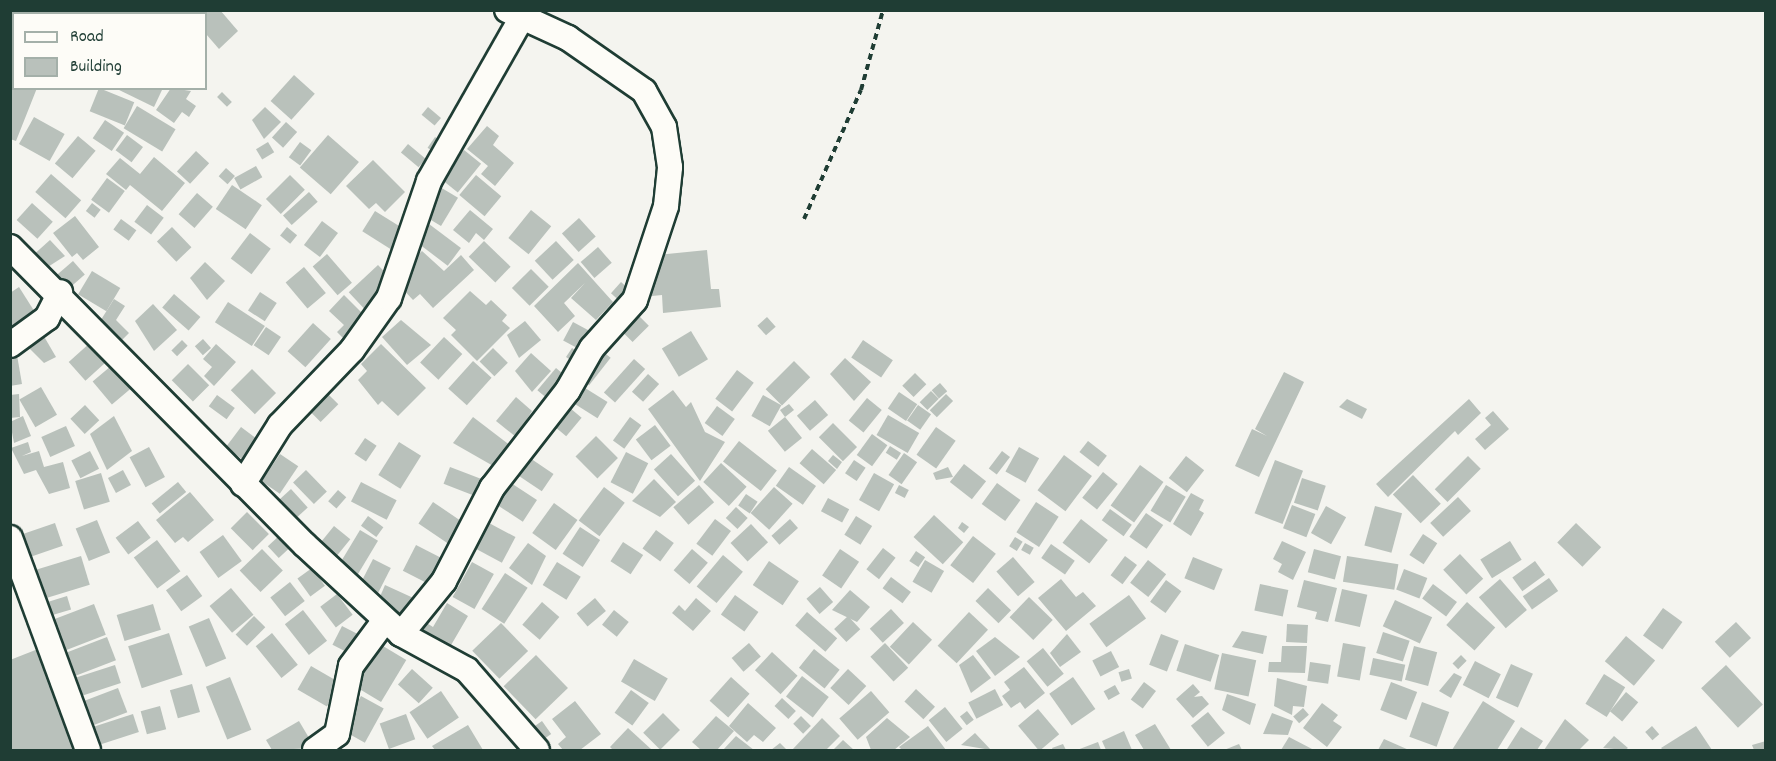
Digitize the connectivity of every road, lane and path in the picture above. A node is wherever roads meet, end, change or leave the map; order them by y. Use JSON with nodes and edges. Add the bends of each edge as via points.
{"nodes":[{"id":1,"x":884,"y":10,"type":"edge"},
{"id":2,"x":515,"y":14,"type":"edge"},
{"id":3,"x":804,"y":219,"type":"dead end"},
{"id":4,"x":10,"y":247,"type":"edge"},
{"id":5,"x":60,"y":292,"type":"junction"},
{"id":6,"x":10,"y":345,"type":"edge"},
{"id":7,"x":243,"y":484,"type":"junction"},
{"id":8,"x":10,"y":538,"type":"edge"},
{"id":9,"x":393,"y":627,"type":"junction"},
{"id":10,"x":88,"y":750,"type":"edge"},
{"id":11,"x":315,"y":750,"type":"edge"},
{"id":12,"x":537,"y":750,"type":"edge"}],
"edges":[{"from":1,"to":3,"type":"path","via":[[861,90]]},
{"from":2,"to":7,"type":"street","via":[[429,181],[389,298],[352,350],[280,425]]},
{"from":2,"to":9,"type":"street","via":[[576,44],[644,92],[664,127],[670,167],[666,206],[635,300],[592,348],[568,390],[492,488],[444,581]]},
{"from":4,"to":5,"type":"street"},
{"from":5,"to":6,"type":"street","via":[[47,318]]},
{"from":5,"to":7,"type":"street"},
{"from":7,"to":9,"type":"street"},
{"from":8,"to":10,"type":"street"},
{"from":9,"to":11,"type":"street","via":[[351,666],[337,734]]},
{"from":9,"to":12,"type":"street","via":[[467,670]]}]}
